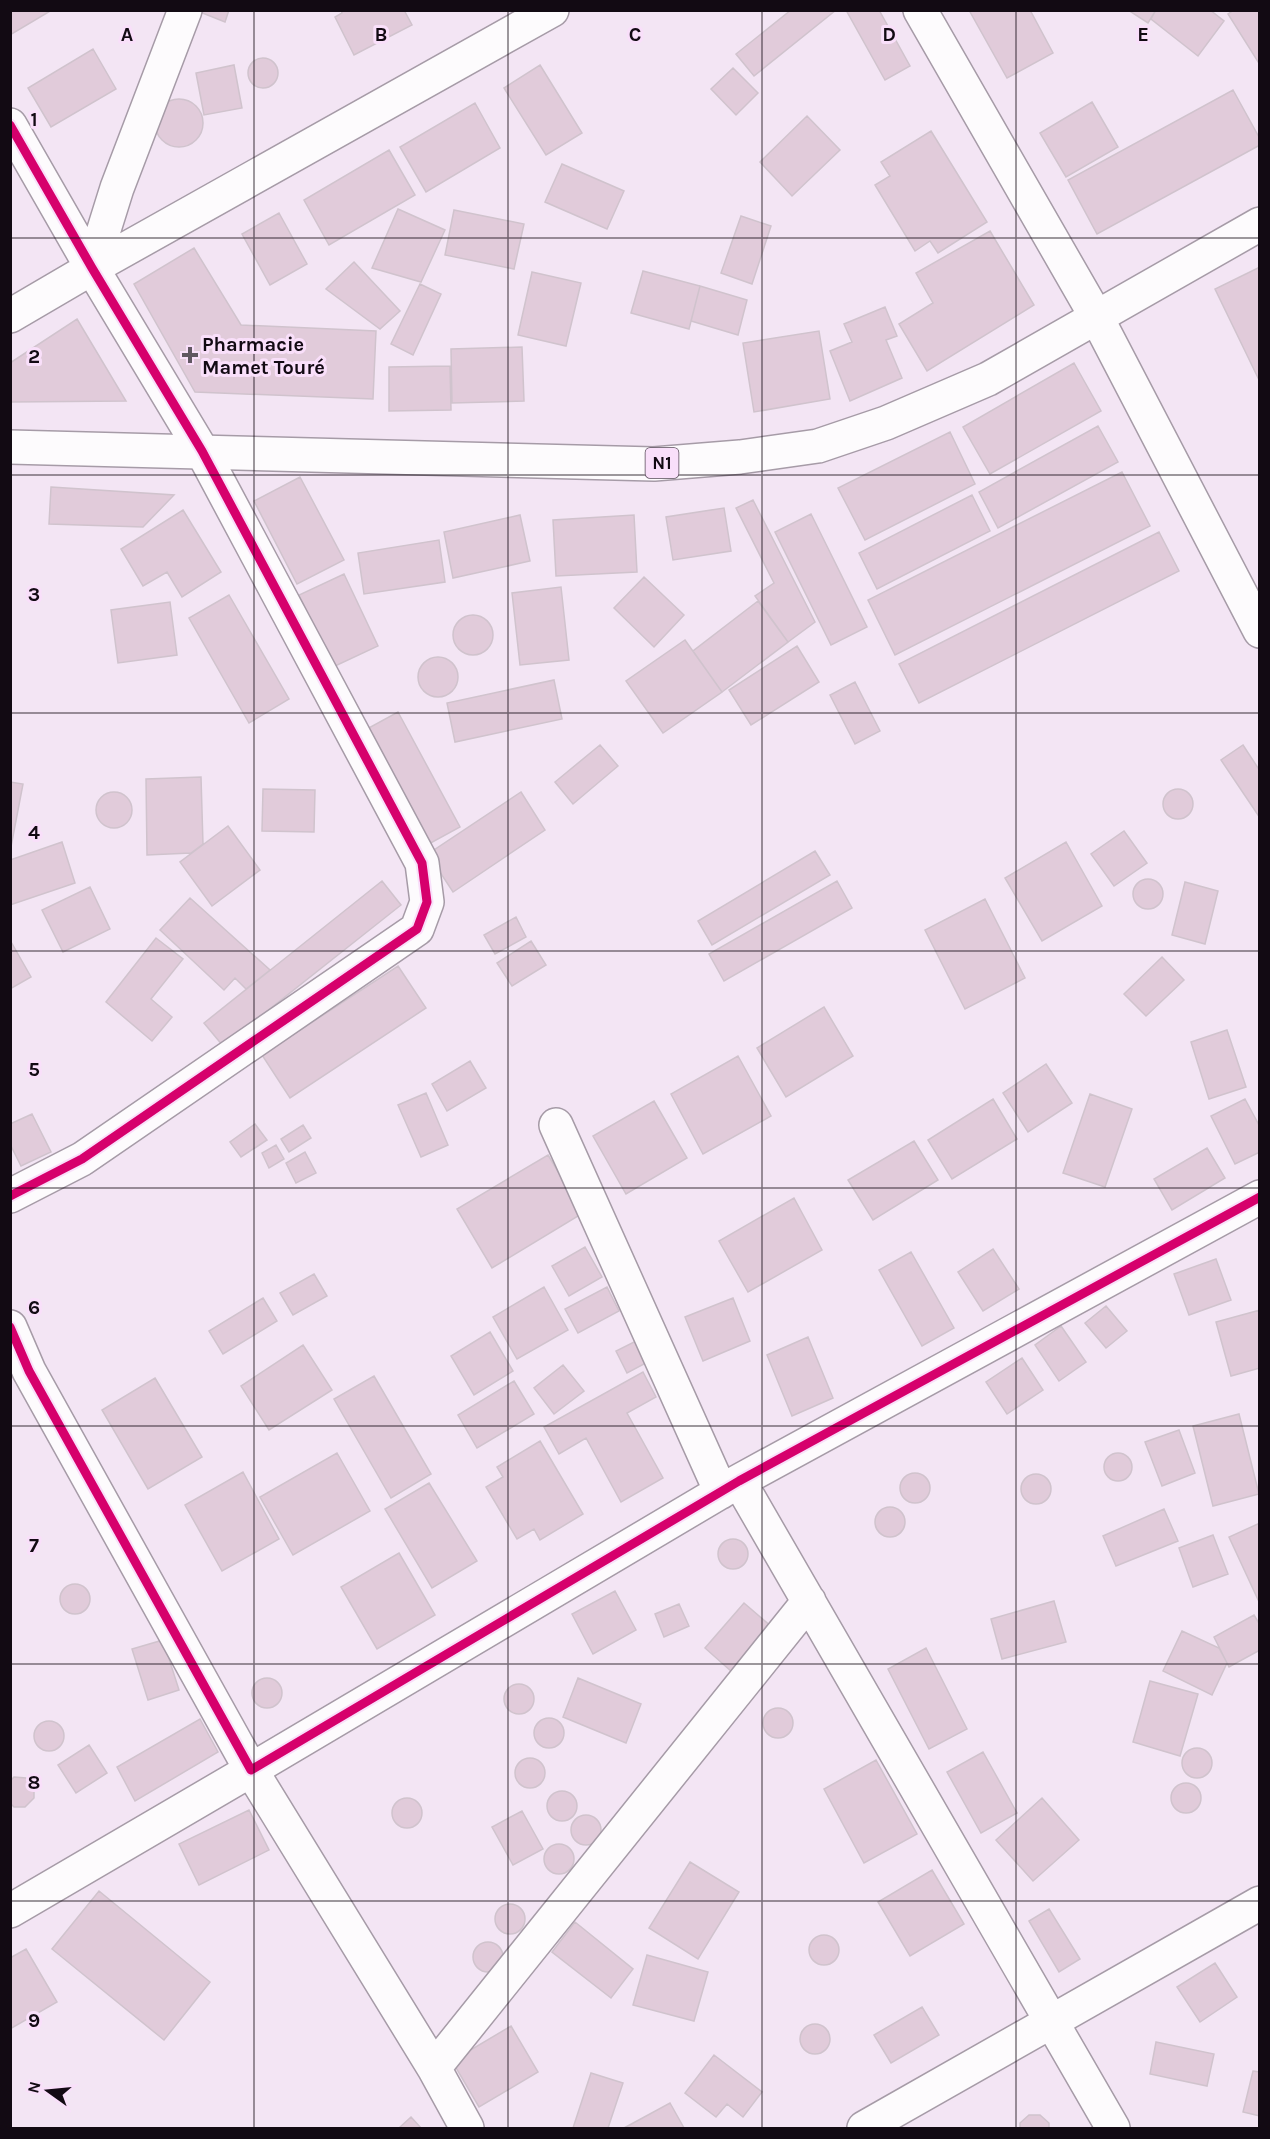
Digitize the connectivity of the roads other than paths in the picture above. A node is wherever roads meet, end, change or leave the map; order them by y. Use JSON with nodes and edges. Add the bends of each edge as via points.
{"nodes":[{"id":1,"x":185,"y":10,"type":"edge"},
{"id":2,"x":552,"y":10,"type":"edge"},
{"id":3,"x":920,"y":10,"type":"edge"},
{"id":4,"x":10,"y":125,"type":"edge"},
{"id":5,"x":1260,"y":224,"type":"edge"},
{"id":6,"x":92,"y":268,"type":"junction"},
{"id":7,"x":10,"y":316,"type":"edge"},
{"id":8,"x":1097,"y":318,"type":"junction"},
{"id":9,"x":10,"y":447,"type":"edge"},
{"id":10,"x":202,"y":451,"type":"junction"},
{"id":11,"x":1260,"y":631,"type":"edge"},
{"id":12,"x":556,"y":1125,"type":"dead end"},
{"id":13,"x":10,"y":1196,"type":"edge"},
{"id":14,"x":1260,"y":1197,"type":"edge"},
{"id":15,"x":10,"y":1327,"type":"edge"},
{"id":16,"x":20,"y":1376,"type":"edge"},
{"id":17,"x":730,"y":1486,"type":"junction"},
{"id":18,"x":809,"y":1601,"type":"junction"},
{"id":19,"x":251,"y":1770,"type":"junction"},
{"id":20,"x":1260,"y":1903,"type":"edge"},
{"id":21,"x":10,"y":1911,"type":"edge"},
{"id":22,"x":1051,"y":2024,"type":"junction"},
{"id":23,"x":434,"y":2068,"type":"junction"},
{"id":24,"x":467,"y":2128,"type":"edge"},
{"id":25,"x":864,"y":2128,"type":"edge"},
{"id":26,"x":1113,"y":2128,"type":"edge"}],
"edges":[{"from":1,"to":6,"type":"main road","via":[[117,188]]},
{"from":2,"to":6,"type":"main road"},
{"from":3,"to":8,"type":"main road"},
{"from":4,"to":6,"type":"main road"},
{"from":5,"to":8,"type":"main road","number":"N1"},
{"from":6,"to":7,"type":"main road"},
{"from":6,"to":10,"type":"main road"},
{"from":8,"to":10,"type":"main road","number":"N1","via":[[988,379],[886,423],[818,446],[654,464]]},
{"from":8,"to":11,"type":"main road"},
{"from":9,"to":10,"type":"main road","number":"N1"},
{"from":10,"to":13,"type":"main road","via":[[422,863],[427,902],[417,929],[82,1160]]},
{"from":12,"to":17,"type":"main road"},
{"from":14,"to":17,"type":"main road"},
{"from":15,"to":16,"type":"main road"},
{"from":16,"to":19,"type":"main road"},
{"from":17,"to":18,"type":"main road"},
{"from":17,"to":19,"type":"main road"},
{"from":18,"to":22,"type":"main road"},
{"from":18,"to":23,"type":"main road"},
{"from":19,"to":21,"type":"main road"},
{"from":19,"to":23,"type":"main road"},
{"from":20,"to":22,"type":"main road"},
{"from":22,"to":25,"type":"main road"},
{"from":22,"to":26,"type":"main road"},
{"from":23,"to":24,"type":"main road"}]}
